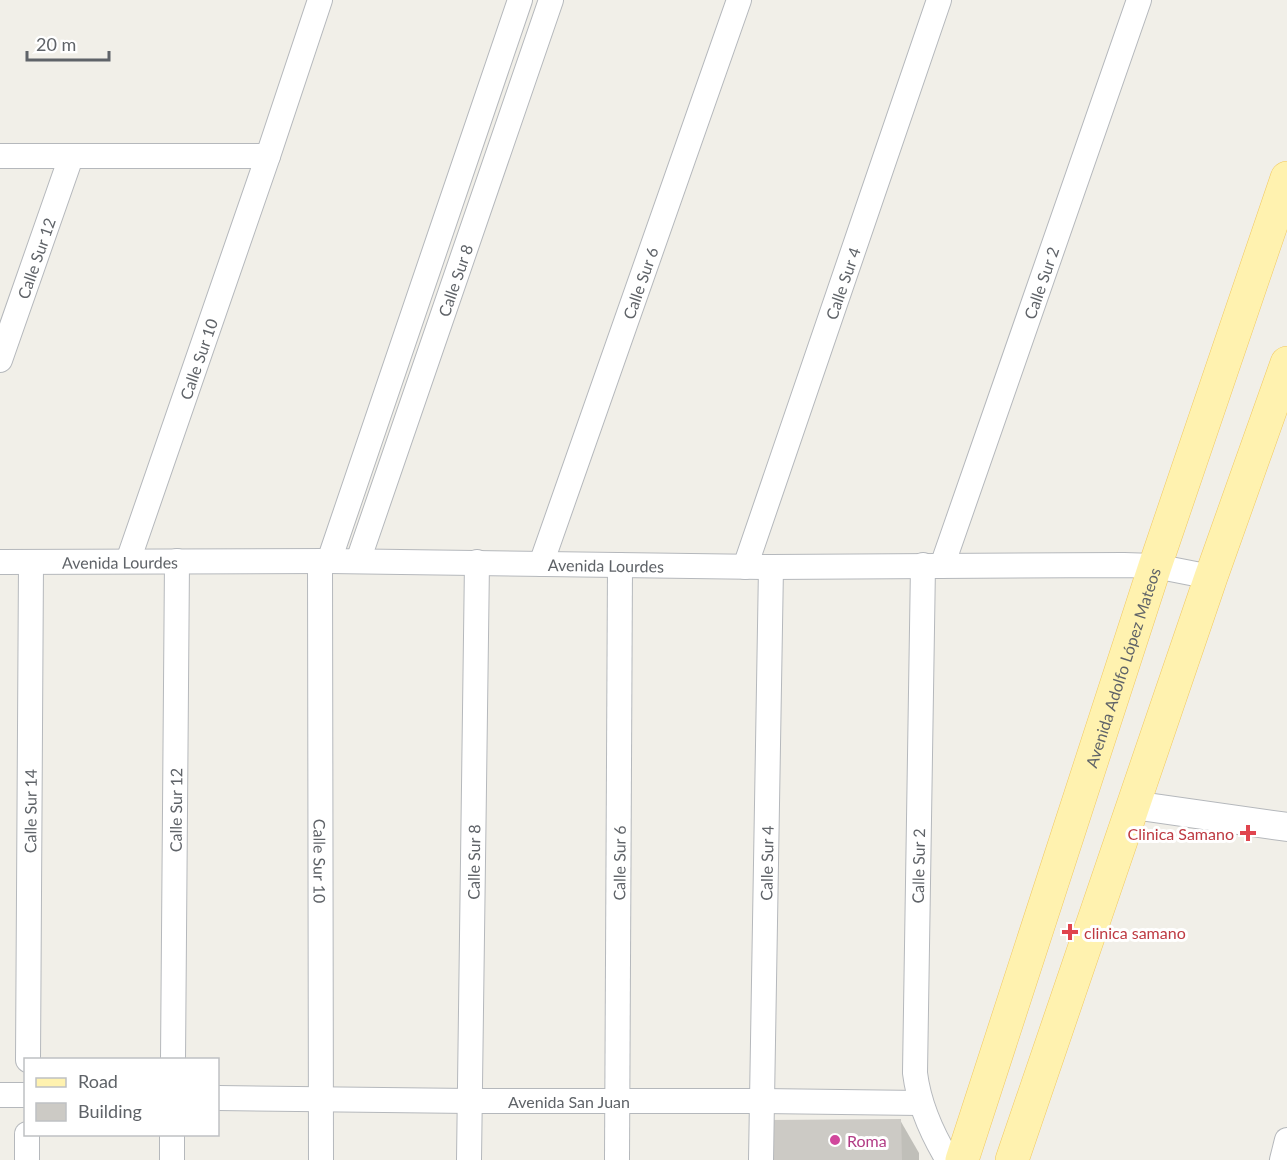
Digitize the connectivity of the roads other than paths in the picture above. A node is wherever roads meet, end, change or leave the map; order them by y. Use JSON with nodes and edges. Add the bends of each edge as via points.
{"nodes":[{"id":1,"x":320,"y":0,"type":"edge"},
{"id":2,"x":520,"y":0,"type":"edge"},
{"id":3,"x":550,"y":0,"type":"edge"},
{"id":4,"x":740,"y":0,"type":"edge"},
{"id":5,"x":939,"y":0,"type":"edge"},
{"id":6,"x":1139,"y":0,"type":"edge"},
{"id":7,"x":0,"y":156,"type":"edge"},
{"id":8,"x":268,"y":156,"type":"junction"},
{"id":9,"x":71,"y":157,"type":"junction"},
{"id":10,"x":1287,"y":178,"type":"edge"},
{"id":11,"x":0,"y":360,"type":"edge"},
{"id":12,"x":1287,"y":363,"type":"edge"},
{"id":13,"x":128,"y":561,"type":"junction"},
{"id":14,"x":177,"y":561,"type":"junction"},
{"id":15,"x":324,"y":561,"type":"junction"},
{"id":16,"x":358,"y":561,"type":"junction"},
{"id":17,"x":0,"y":562,"type":"edge"},
{"id":18,"x":477,"y":562,"type":"junction"},
{"id":19,"x":31,"y":563,"type":"junction"},
{"id":20,"x":541,"y":564,"type":"junction"},
{"id":21,"x":620,"y":565,"type":"junction"},
{"id":22,"x":932,"y":566,"type":"junction"},
{"id":23,"x":1155,"y":566,"type":"junction"},
{"id":24,"x":745,"y":567,"type":"junction"},
{"id":25,"x":771,"y":567,"type":"junction"},
{"id":26,"x":1211,"y":577,"type":"junction"},
{"id":27,"x":1133,"y":805,"type":"junction"},
{"id":28,"x":1287,"y":827,"type":"edge"},
{"id":29,"x":28,"y":1058,"type":"edge"},
{"id":30,"x":173,"y":1058,"type":"edge"},
{"id":31,"x":0,"y":1095,"type":"edge"},
{"id":32,"x":24,"y":1095,"type":"edge"},
{"id":33,"x":219,"y":1098,"type":"edge"},
{"id":34,"x":321,"y":1100,"type":"junction"},
{"id":35,"x":470,"y":1101,"type":"junction"},
{"id":36,"x":617,"y":1101,"type":"junction"},
{"id":37,"x":762,"y":1101,"type":"junction"},
{"id":38,"x":920,"y":1103,"type":"junction"},
{"id":39,"x":27,"y":1136,"type":"edge"},
{"id":40,"x":172,"y":1136,"type":"edge"},
{"id":41,"x":1287,"y":1140,"type":"edge"},
{"id":42,"x":27,"y":1160,"type":"edge"},
{"id":43,"x":172,"y":1160,"type":"edge"},
{"id":44,"x":321,"y":1160,"type":"edge"},
{"id":45,"x":469,"y":1160,"type":"edge"},
{"id":46,"x":617,"y":1160,"type":"edge"},
{"id":47,"x":761,"y":1160,"type":"edge"},
{"id":48,"x":948,"y":1160,"type":"edge"},
{"id":49,"x":962,"y":1160,"type":"edge"},
{"id":50,"x":1012,"y":1160,"type":"edge"},
{"id":51,"x":1282,"y":1160,"type":"edge"}],
"edges":[{"from":1,"to":8,"type":"street","name":"Calle Sur 10"},
{"from":2,"to":15,"type":"street","name":"Calle Sur 8"},
{"from":3,"to":16,"type":"street","name":"Calle Sur 8"},
{"from":4,"to":20,"type":"street","name":"Calle Sur 6"},
{"from":5,"to":24,"type":"street","name":"Calle Sur 4"},
{"from":6,"to":22,"type":"street","name":"Calle Sur 2"},
{"from":7,"to":9,"type":"street"},
{"from":8,"to":9,"type":"street"},
{"from":8,"to":13,"type":"street","name":"Calle Sur 10"},
{"from":9,"to":11,"type":"street","name":"Calle Sur 12"},
{"from":10,"to":23,"type":"main road","name":"Avenida Adolfo López Mateos"},
{"from":12,"to":26,"type":"main road"},
{"from":13,"to":14,"type":"street","name":"Avenida Lourdes"},
{"from":13,"to":19,"type":"street","name":"Avenida Lourdes"},
{"from":14,"to":15,"type":"street","name":"Avenida Lourdes"},
{"from":14,"to":30,"type":"street","name":"Calle Sur 12"},
{"from":15,"to":16,"type":"street","name":"Avenida Lourdes"},
{"from":15,"to":34,"type":"street","name":"Calle Sur 10"},
{"from":16,"to":18,"type":"street","name":"Avenida Lourdes"},
{"from":17,"to":19,"type":"street","name":"Avenida Lourdes"},
{"from":18,"to":20,"type":"street","name":"Avenida Lourdes"},
{"from":18,"to":35,"type":"street","name":"Calle Sur 8"},
{"from":19,"to":29,"type":"street","name":"Calle Sur 14"},
{"from":20,"to":21,"type":"street","name":"Avenida Lourdes"},
{"from":21,"to":24,"type":"street","name":"Avenida Lourdes"},
{"from":21,"to":36,"type":"street","name":"Calle Sur 6"},
{"from":22,"to":23,"type":"street","name":"Avenida Lourdes"},
{"from":22,"to":25,"type":"street","name":"Avenida Lourdes"},
{"from":22,"to":38,"type":"street","name":"Calle Sur 2","via":[[915,1072]]},
{"from":23,"to":26,"type":"street","name":"Avenida Lourdes"},
{"from":23,"to":49,"type":"main road","name":"Avenida Adolfo López Mateos"},
{"from":24,"to":25,"type":"street","name":"Avenida Lourdes"},
{"from":25,"to":37,"type":"street","name":"Calle Sur 4"},
{"from":26,"to":27,"type":"main road"},
{"from":27,"to":28,"type":"street"},
{"from":27,"to":50,"type":"main road"},
{"from":31,"to":32,"type":"street"},
{"from":33,"to":34,"type":"street","name":"Avenida San Juan"},
{"from":34,"to":35,"type":"street","name":"Avenida San Juan"},
{"from":34,"to":44,"type":"street","name":"Calle Sur 10"},
{"from":35,"to":36,"type":"street","name":"Avenida San Juan"},
{"from":35,"to":45,"type":"street","name":"Calle Sur 8"},
{"from":36,"to":37,"type":"street","name":"Avenida San Juan"},
{"from":36,"to":46,"type":"street","name":"Calle Sur 6"},
{"from":37,"to":38,"type":"street","name":"Avenida San Juan"},
{"from":37,"to":47,"type":"street","name":"Calle Sur 4"},
{"from":38,"to":48,"type":"street","name":"Calle Sur 2"},
{"from":39,"to":42,"type":"street"},
{"from":40,"to":43,"type":"street"},
{"from":41,"to":51,"type":"street"}]}
